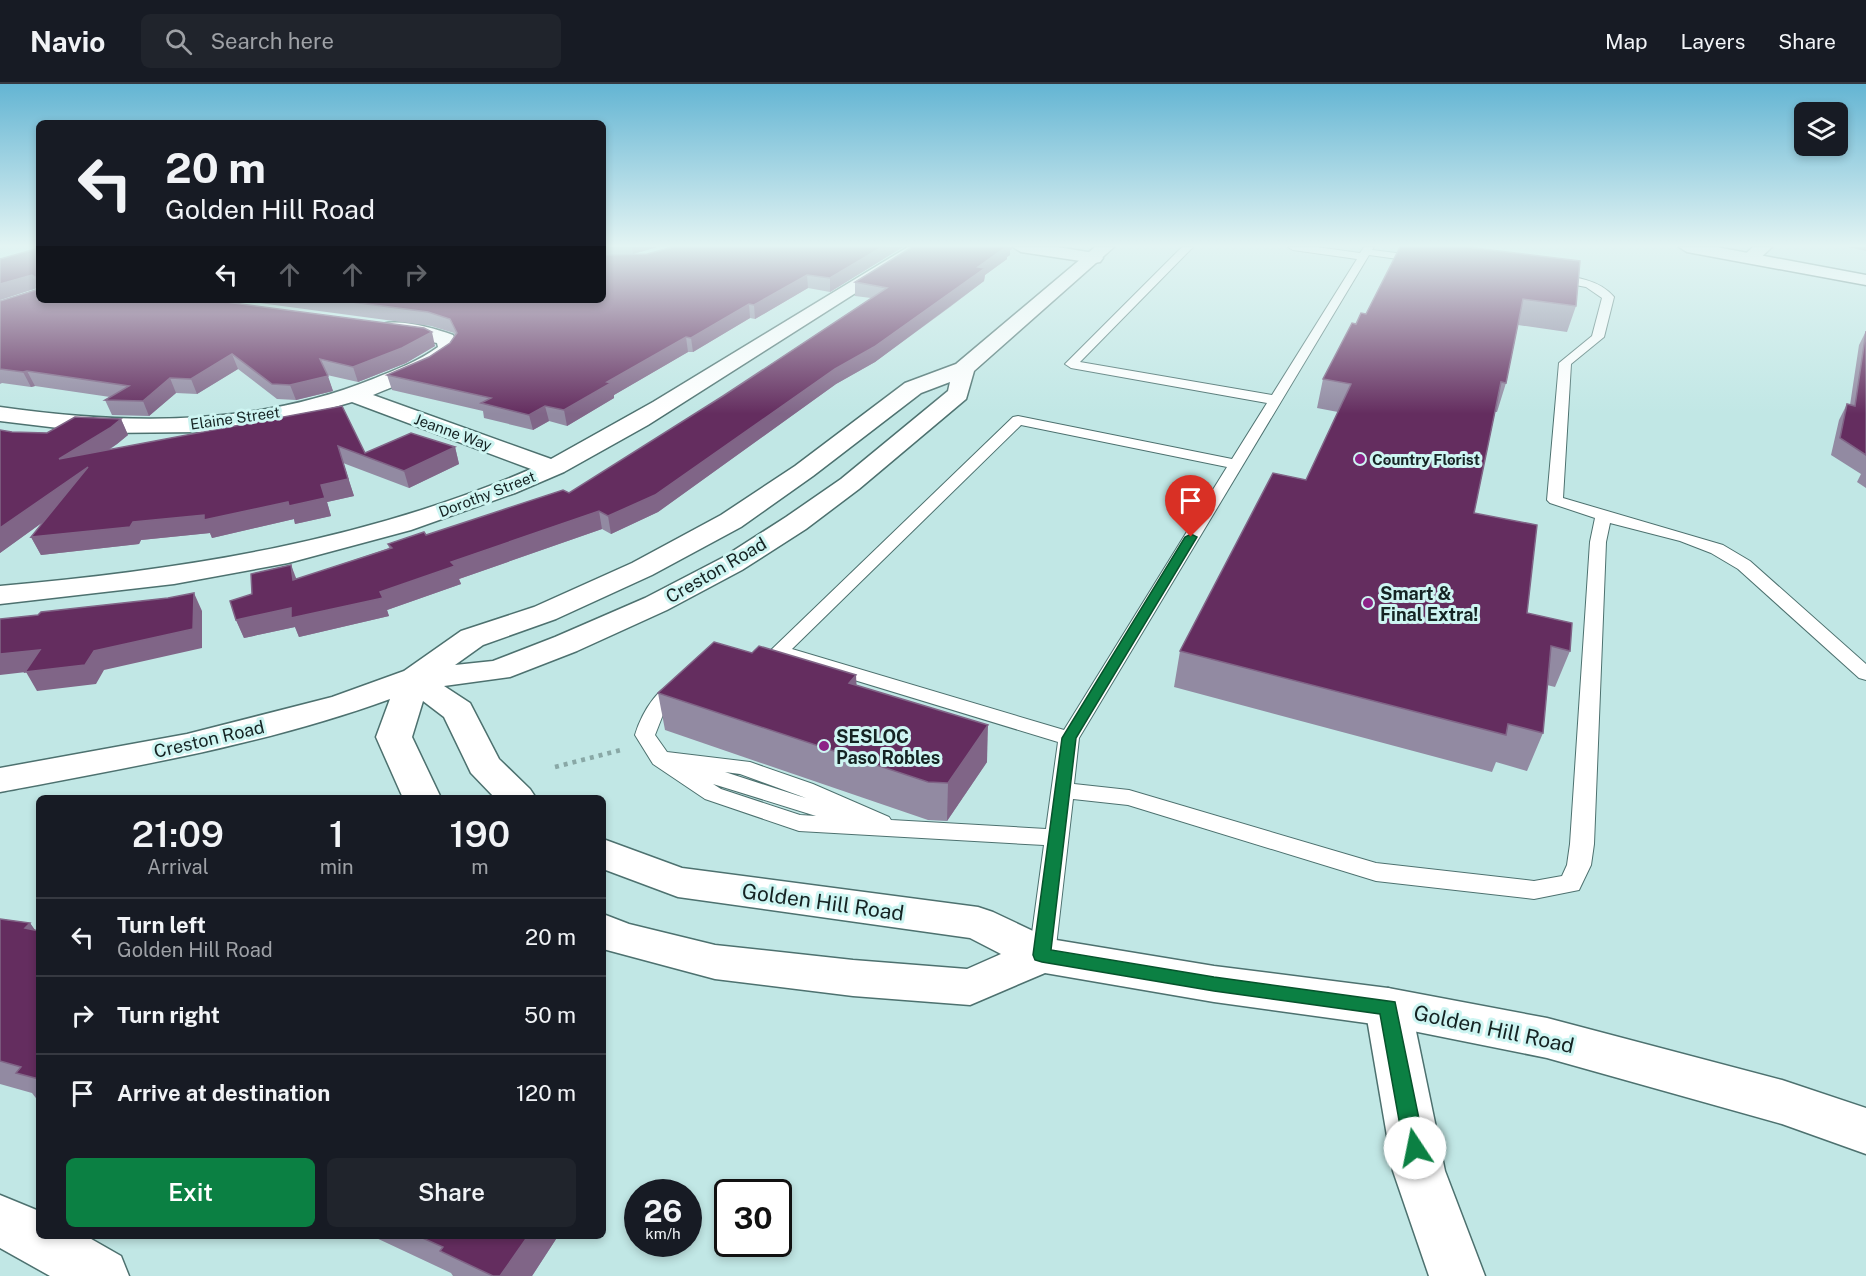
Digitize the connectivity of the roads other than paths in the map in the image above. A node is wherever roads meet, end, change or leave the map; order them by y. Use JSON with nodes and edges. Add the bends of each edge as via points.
{"nodes":[{"id":1,"x":830,"y":303,"type":"edge"},
{"id":2,"x":1042,"y":303,"type":"edge"},
{"id":3,"x":1132,"y":303,"type":"edge"},
{"id":4,"x":1335,"y":303,"type":"edge"},
{"id":5,"x":1607,"y":303,"type":"edge"},
{"id":6,"x":370,"y":325,"type":"edge"},
{"id":7,"x":964,"y":369,"type":"junction"},
{"id":8,"x":353,"y":395,"type":"junction"},
{"id":9,"x":1275,"y":400,"type":"junction"},
{"id":10,"x":0,"y":414,"type":"edge"},
{"id":11,"x":1236,"y":465,"type":"junction"},
{"id":12,"x":552,"y":468,"type":"junction"},
{"id":13,"x":1603,"y":516,"type":"junction"},
{"id":14,"x":0,"y":595,"type":"edge"},
{"id":15,"x":778,"y":651,"type":"junction"},
{"id":16,"x":757,"y":654,"type":"edge"},
{"id":17,"x":1866,"y":674,"type":"edge"},
{"id":18,"x":693,"y":678,"type":"edge"},
{"id":19,"x":413,"y":679,"type":"junction"},
{"id":20,"x":1069,"y":738,"type":"junction"},
{"id":21,"x":0,"y":780,"type":"edge"},
{"id":22,"x":1062,"y":790,"type":"junction"},
{"id":23,"x":421,"y":795,"type":"edge"},
{"id":24,"x":514,"y":795,"type":"edge"},
{"id":25,"x":1057,"y":838,"type":"junction"},
{"id":26,"x":606,"y":854,"type":"edge"},
{"id":27,"x":606,"y":932,"type":"edge"},
{"id":28,"x":1042,"y":955,"type":"junction"},
{"id":29,"x":1388,"y":1007,"type":"junction"},
{"id":30,"x":1866,"y":1131,"type":"edge"},
{"id":31,"x":0,"y":1221,"type":"edge"},
{"id":32,"x":36,"y":1237,"type":"edge"},
{"id":33,"x":40,"y":1239,"type":"edge"},
{"id":34,"x":101,"y":1276,"type":"edge"},
{"id":35,"x":1457,"y":1276,"type":"edge"}],
"edges":[{"from":1,"to":12,"type":"main road","name":"Dorothy Street","via":[[627,429]]},
{"from":2,"to":7,"type":"main road","name":"Creston Road"},
{"from":3,"to":9,"type":"lane","via":[[1071,364]]},
{"from":4,"to":9,"type":"lane"},
{"from":5,"to":13,"type":"lane","via":[[1598,337],[1565,363],[1555,500]]},
{"from":6,"to":8,"type":"main road","name":"Elaine Street","via":[[430,334],[446,339],[449,348],[441,356]]},
{"from":7,"to":19,"type":"main road","name":"Creston Road","via":[[913,388],[731,522],[642,569],[545,613],[472,638]]},
{"from":7,"to":19,"type":"main road","name":"Creston Road","via":[[958,394],[850,484],[732,564],[656,604],[498,670]]},
{"from":8,"to":10,"type":"main road","name":"Elaine Street","via":[[271,414],[176,427],[83,425]]},
{"from":8,"to":12,"type":"main road","name":"Jeanne Way"},
{"from":9,"to":11,"type":"lane"},
{"from":11,"to":15,"type":"lane","via":[[1018,420]]},
{"from":11,"to":20,"type":"lane"},
{"from":12,"to":14,"type":"main road","name":"Dorothy Street","via":[[394,528],[333,545],[182,576]]},
{"from":13,"to":17,"type":"lane","via":[[1686,538],[1717,549],[1744,565]]},
{"from":13,"to":22,"type":"lane","via":[[1598,542],[1582,844],[1571,884],[1534,890],[1376,872],[1129,798]]},
{"from":15,"to":16,"type":"lane"},
{"from":15,"to":20,"type":"lane"},
{"from":18,"to":25,"type":"lane","via":[[650,714],[645,735],[661,759],[795,803],[890,827]]},
{"from":19,"to":21,"type":"main road","name":"Creston Road","via":[[282,722],[187,745]]},
{"from":19,"to":23,"type":"main road","via":[[394,736]]},
{"from":19,"to":24,"type":"main road","via":[[458,711],[484,765]]},
{"from":20,"to":22,"type":"lane"},
{"from":22,"to":25,"type":"lane"},
{"from":25,"to":28,"type":"lane"},
{"from":26,"to":28,"type":"main road","name":"Golden Hill Road","via":[[678,882],[978,923]]},
{"from":27,"to":28,"type":"main road","via":[[715,962],[970,987]]},
{"from":28,"to":29,"type":"main road","name":"Golden Hill Road","via":[[1214,984]]},
{"from":29,"to":30,"type":"main road","name":"Golden Hill Road","via":[[1547,1038],[1782,1102]]},
{"from":29,"to":35,"type":"main road","via":[[1419,1171]]},
{"from":31,"to":32,"type":"main road"},
{"from":33,"to":34,"type":"main road"}]}
